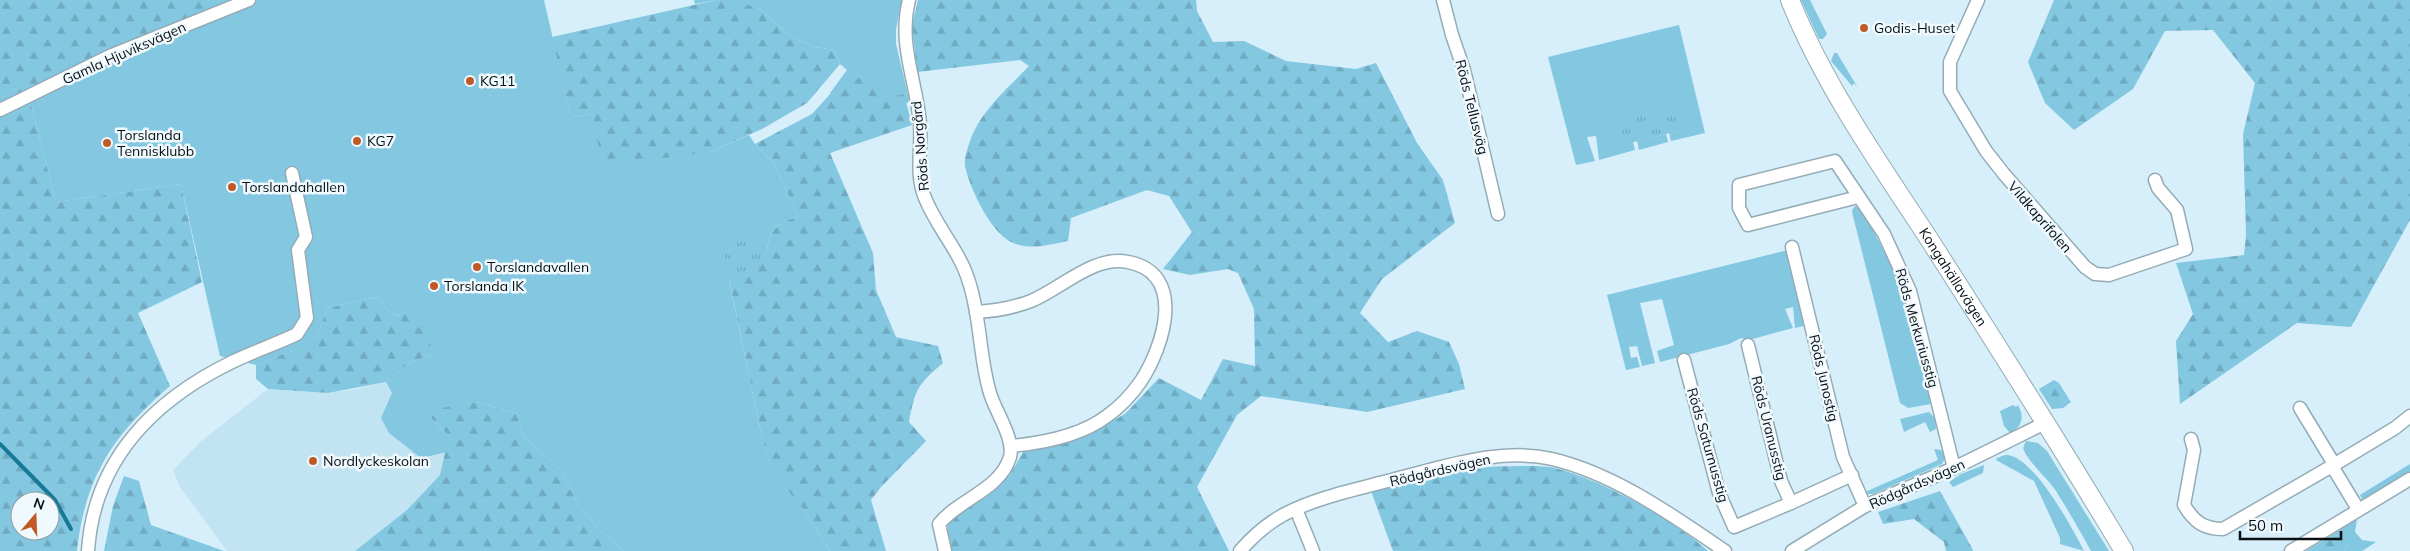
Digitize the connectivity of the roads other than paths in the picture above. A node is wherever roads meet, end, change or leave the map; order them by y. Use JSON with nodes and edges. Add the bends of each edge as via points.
{"nodes":[{"id":1,"x":249,"y":0,"type":"edge"},
{"id":2,"x":909,"y":0,"type":"edge"},
{"id":3,"x":1443,"y":0,"type":"edge"},
{"id":4,"x":1790,"y":0,"type":"edge"},
{"id":5,"x":1978,"y":0,"type":"edge"},
{"id":6,"x":0,"y":110,"type":"edge"},
{"id":7,"x":292,"y":173,"type":"dead end"},
{"id":8,"x":2155,"y":180,"type":"dead end"},
{"id":9,"x":1858,"y":197,"type":"junction"},
{"id":10,"x":1498,"y":214,"type":"dead end"},
{"id":11,"x":1792,"y":247,"type":"dead end"},
{"id":12,"x":976,"y":312,"type":"junction"},
{"id":13,"x":1748,"y":345,"type":"dead end"},
{"id":14,"x":1684,"y":360,"type":"dead end"},
{"id":15,"x":2300,"y":408,"type":"dead end"},
{"id":16,"x":2410,"y":416,"type":"edge"},
{"id":17,"x":2045,"y":423,"type":"junction"},
{"id":18,"x":2191,"y":439,"type":"dead end"},
{"id":19,"x":1011,"y":446,"type":"junction"},
{"id":20,"x":2333,"y":465,"type":"junction"},
{"id":21,"x":1954,"y":468,"type":"junction"},
{"id":22,"x":1852,"y":475,"type":"junction"},
{"id":23,"x":2410,"y":479,"type":"edge"},
{"id":24,"x":1791,"y":503,"type":"junction"},
{"id":25,"x":1865,"y":506,"type":"junction"},
{"id":26,"x":2358,"y":508,"type":"junction"},
{"id":27,"x":1296,"y":509,"type":"junction"},
{"id":28,"x":88,"y":551,"type":"edge"},
{"id":29,"x":945,"y":551,"type":"edge"},
{"id":30,"x":1240,"y":551,"type":"edge"},
{"id":31,"x":1312,"y":551,"type":"edge"},
{"id":32,"x":1725,"y":551,"type":"edge"},
{"id":33,"x":1792,"y":551,"type":"edge"},
{"id":34,"x":2124,"y":551,"type":"edge"},
{"id":35,"x":2291,"y":551,"type":"edge"}],
"edges":[{"from":1,"to":6,"type":"street","name":"Gamla Hjuviksvägen","via":[[112,55]]},
{"from":2,"to":12,"type":"street","name":"Röds Norgård","via":[[904,33],[919,120],[920,183],[931,212],[970,282]]},
{"from":3,"to":10,"type":"street","name":"Röds Tellusväg","via":[[1464,70]]},
{"from":4,"to":17,"type":"street","name":"Kongahällavägen","via":[[1816,54],[1863,136]]},
{"from":5,"to":8,"type":"street","name":"Vildkaprifolen","via":[[1950,62],[1950,91],[1986,151],[2085,267],[2095,274],[2109,275],[2186,249],[2177,210]]},
{"from":7,"to":28,"type":"street","via":[[306,237],[298,250],[306,300],[304,326],[297,334],[234,361],[184,389],[149,417],[124,448],[101,491]]},
{"from":9,"to":9,"type":"street","name":"Röds Merkuriusstig","via":[[1835,161],[1739,185],[1739,208],[1748,225]]},
{"from":9,"to":21,"type":"street","name":"Röds Merkuriusstig","via":[[1884,234],[1910,291]]},
{"from":11,"to":22,"type":"street","name":"Röds Junostig","via":[[1843,458]]},
{"from":12,"to":19,"type":"street","name":"Röds Norgård","via":[[990,395]]},
{"from":12,"to":19,"type":"street","via":[[1012,308],[1098,265],[1114,261],[1133,263],[1152,274],[1162,286],[1166,300],[1163,326],[1152,361],[1125,401],[1086,428],[1040,443]]},
{"from":13,"to":24,"type":"street","name":"Röds Uranusstig","via":[[1781,481]]},
{"from":14,"to":24,"type":"street","name":"Röds Saturnusstig","via":[[1719,492],[1734,527]]},
{"from":15,"to":20,"type":"street"},
{"from":16,"to":20,"type":"street"},
{"from":17,"to":21,"type":"street","name":"Rödgårdsvägen"},
{"from":17,"to":34,"type":"street","name":"Kongahällavägen"},
{"from":18,"to":20,"type":"street","via":[[2194,450],[2184,505],[2202,527],[2212,529],[2224,530]]},
{"from":19,"to":29,"type":"street","via":[[1007,466],[998,477],[939,524]]},
{"from":20,"to":26,"type":"street"},
{"from":21,"to":25,"type":"street","name":"Rödgårdsvägen"},
{"from":22,"to":24,"type":"street"},
{"from":22,"to":25,"type":"street","name":"Röds Junostig"},
{"from":23,"to":26,"type":"street"},
{"from":25,"to":33,"type":"street","name":"Rödgårdsvägen"},
{"from":26,"to":35,"type":"street"},
{"from":27,"to":30,"type":"street","name":"Rödgårdsvägen","via":[[1254,535]]},
{"from":27,"to":31,"type":"street"},
{"from":27,"to":32,"type":"street","name":"Rödgårdsvägen","via":[[1335,495],[1463,462],[1509,456],[1549,458],[1597,474],[1628,490]]}]}
